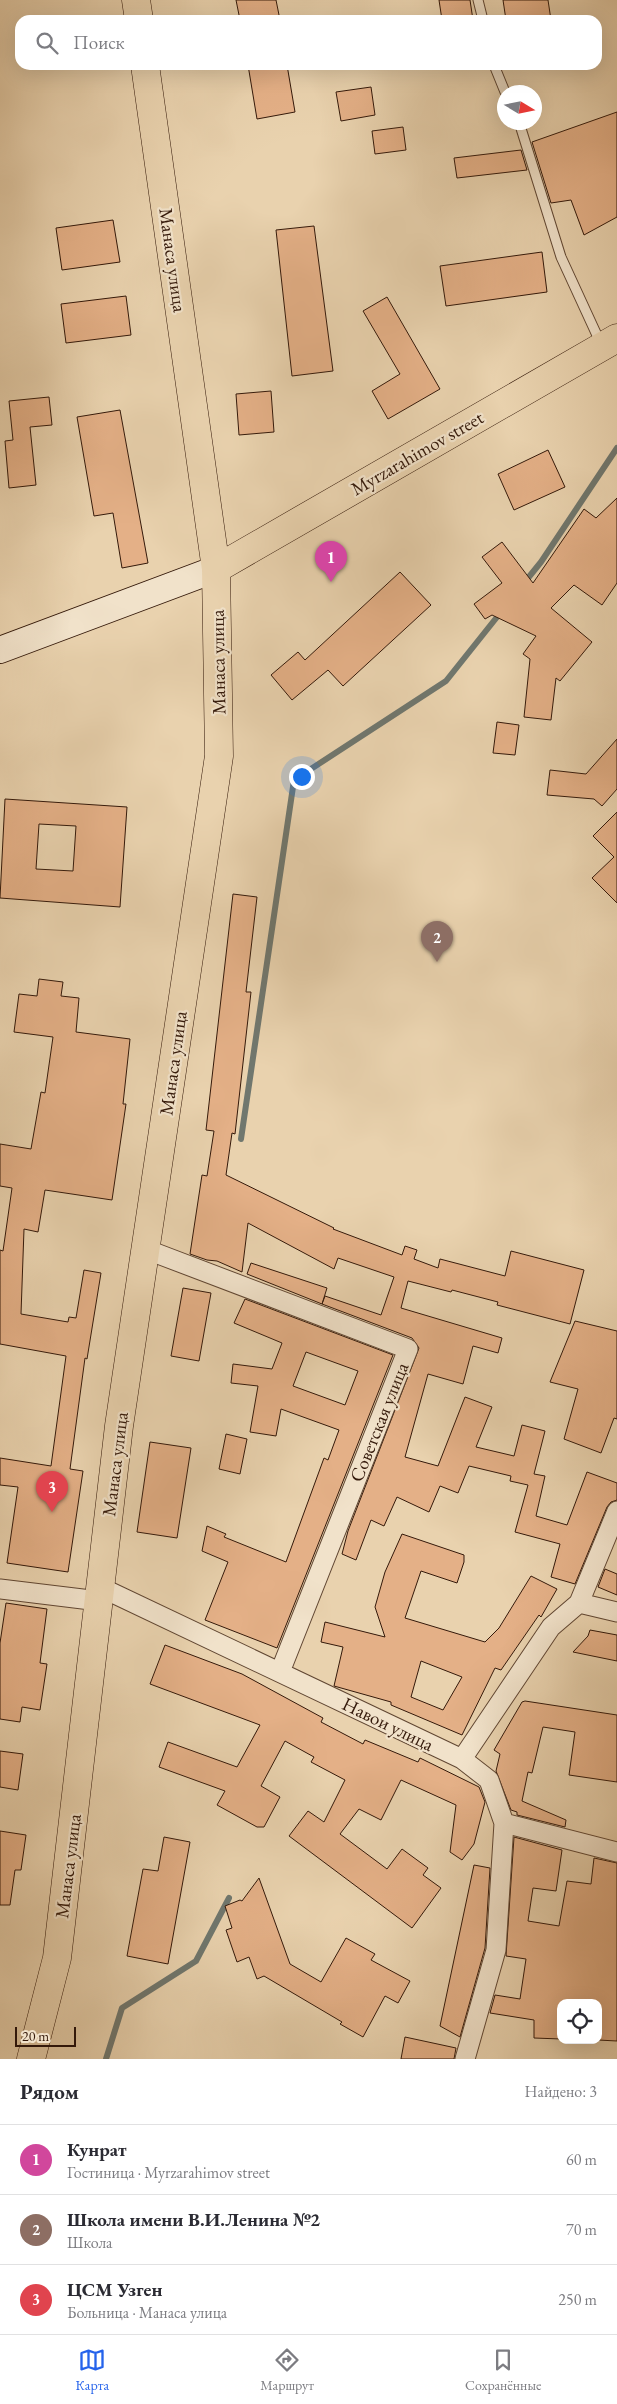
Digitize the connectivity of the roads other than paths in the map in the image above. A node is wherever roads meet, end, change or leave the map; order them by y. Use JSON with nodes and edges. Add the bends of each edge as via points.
{"nodes":[{"id":1,"x":136,"y":0,"type":"edge"},
{"id":2,"x":478,"y":0,"type":"edge"},
{"id":3,"x":138,"y":15,"type":"edge"},
{"id":4,"x":482,"y":15,"type":"edge"},
{"id":5,"x":146,"y":70,"type":"edge"},
{"id":6,"x":496,"y":70,"type":"edge"},
{"id":7,"x":502,"y":85,"type":"edge"},
{"id":8,"x":521,"y":130,"type":"edge"},
{"id":9,"x":610,"y":342,"type":"edge"},
{"id":10,"x":216,"y":569,"type":"junction"},
{"id":11,"x":0,"y":650,"type":"edge"},
{"id":12,"x":146,"y":1249,"type":"junction"},
{"id":13,"x":617,"y":1511,"type":"edge"},
{"id":14,"x":0,"y":1589,"type":"edge"},
{"id":15,"x":99,"y":1594,"type":"junction"},
{"id":16,"x":579,"y":1603,"type":"junction"},
{"id":17,"x":617,"y":1612,"type":"edge"},
{"id":18,"x":280,"y":1672,"type":"junction"},
{"id":19,"x":462,"y":1759,"type":"junction"},
{"id":20,"x":504,"y":1823,"type":"junction"},
{"id":21,"x":617,"y":1852,"type":"edge"},
{"id":22,"x":31,"y":2059,"type":"edge"},
{"id":23,"x":465,"y":2059,"type":"edge"}],
"edges":[{"from":1,"to":3,"type":"main road"},
{"from":2,"to":4,"type":"lane"},
{"from":5,"to":10,"type":"main road","name":"Манаса улица"},
{"from":6,"to":7,"type":"lane"},
{"from":8,"to":9,"type":"lane","via":[[561,257]]},
{"from":9,"to":10,"type":"main road","name":"Myrzarahimov street"},
{"from":10,"to":11,"type":"main road"},
{"from":10,"to":12,"type":"main road","name":"Манаса улица","via":[[219,756]]},
{"from":12,"to":15,"type":"main road","name":"Манаса улица","via":[[119,1426]]},
{"from":12,"to":18,"type":"street","name":"Советская улица","via":[[408,1349]]},
{"from":13,"to":16,"type":"street"},
{"from":14,"to":15,"type":"street","name":"Навои улица"},
{"from":15,"to":18,"type":"street","name":"Навои улица"},
{"from":15,"to":22,"type":"main road","name":"Манаса улица","via":[[57,1958]]},
{"from":16,"to":17,"type":"street"},
{"from":16,"to":19,"type":"street","via":[[551,1627]]},
{"from":18,"to":19,"type":"street","name":"Навои улица"},
{"from":19,"to":20,"type":"street","name":"Навои улица","via":[[489,1780]]},
{"from":20,"to":21,"type":"street"},
{"from":20,"to":23,"type":"street","via":[[496,1950]]}]}
